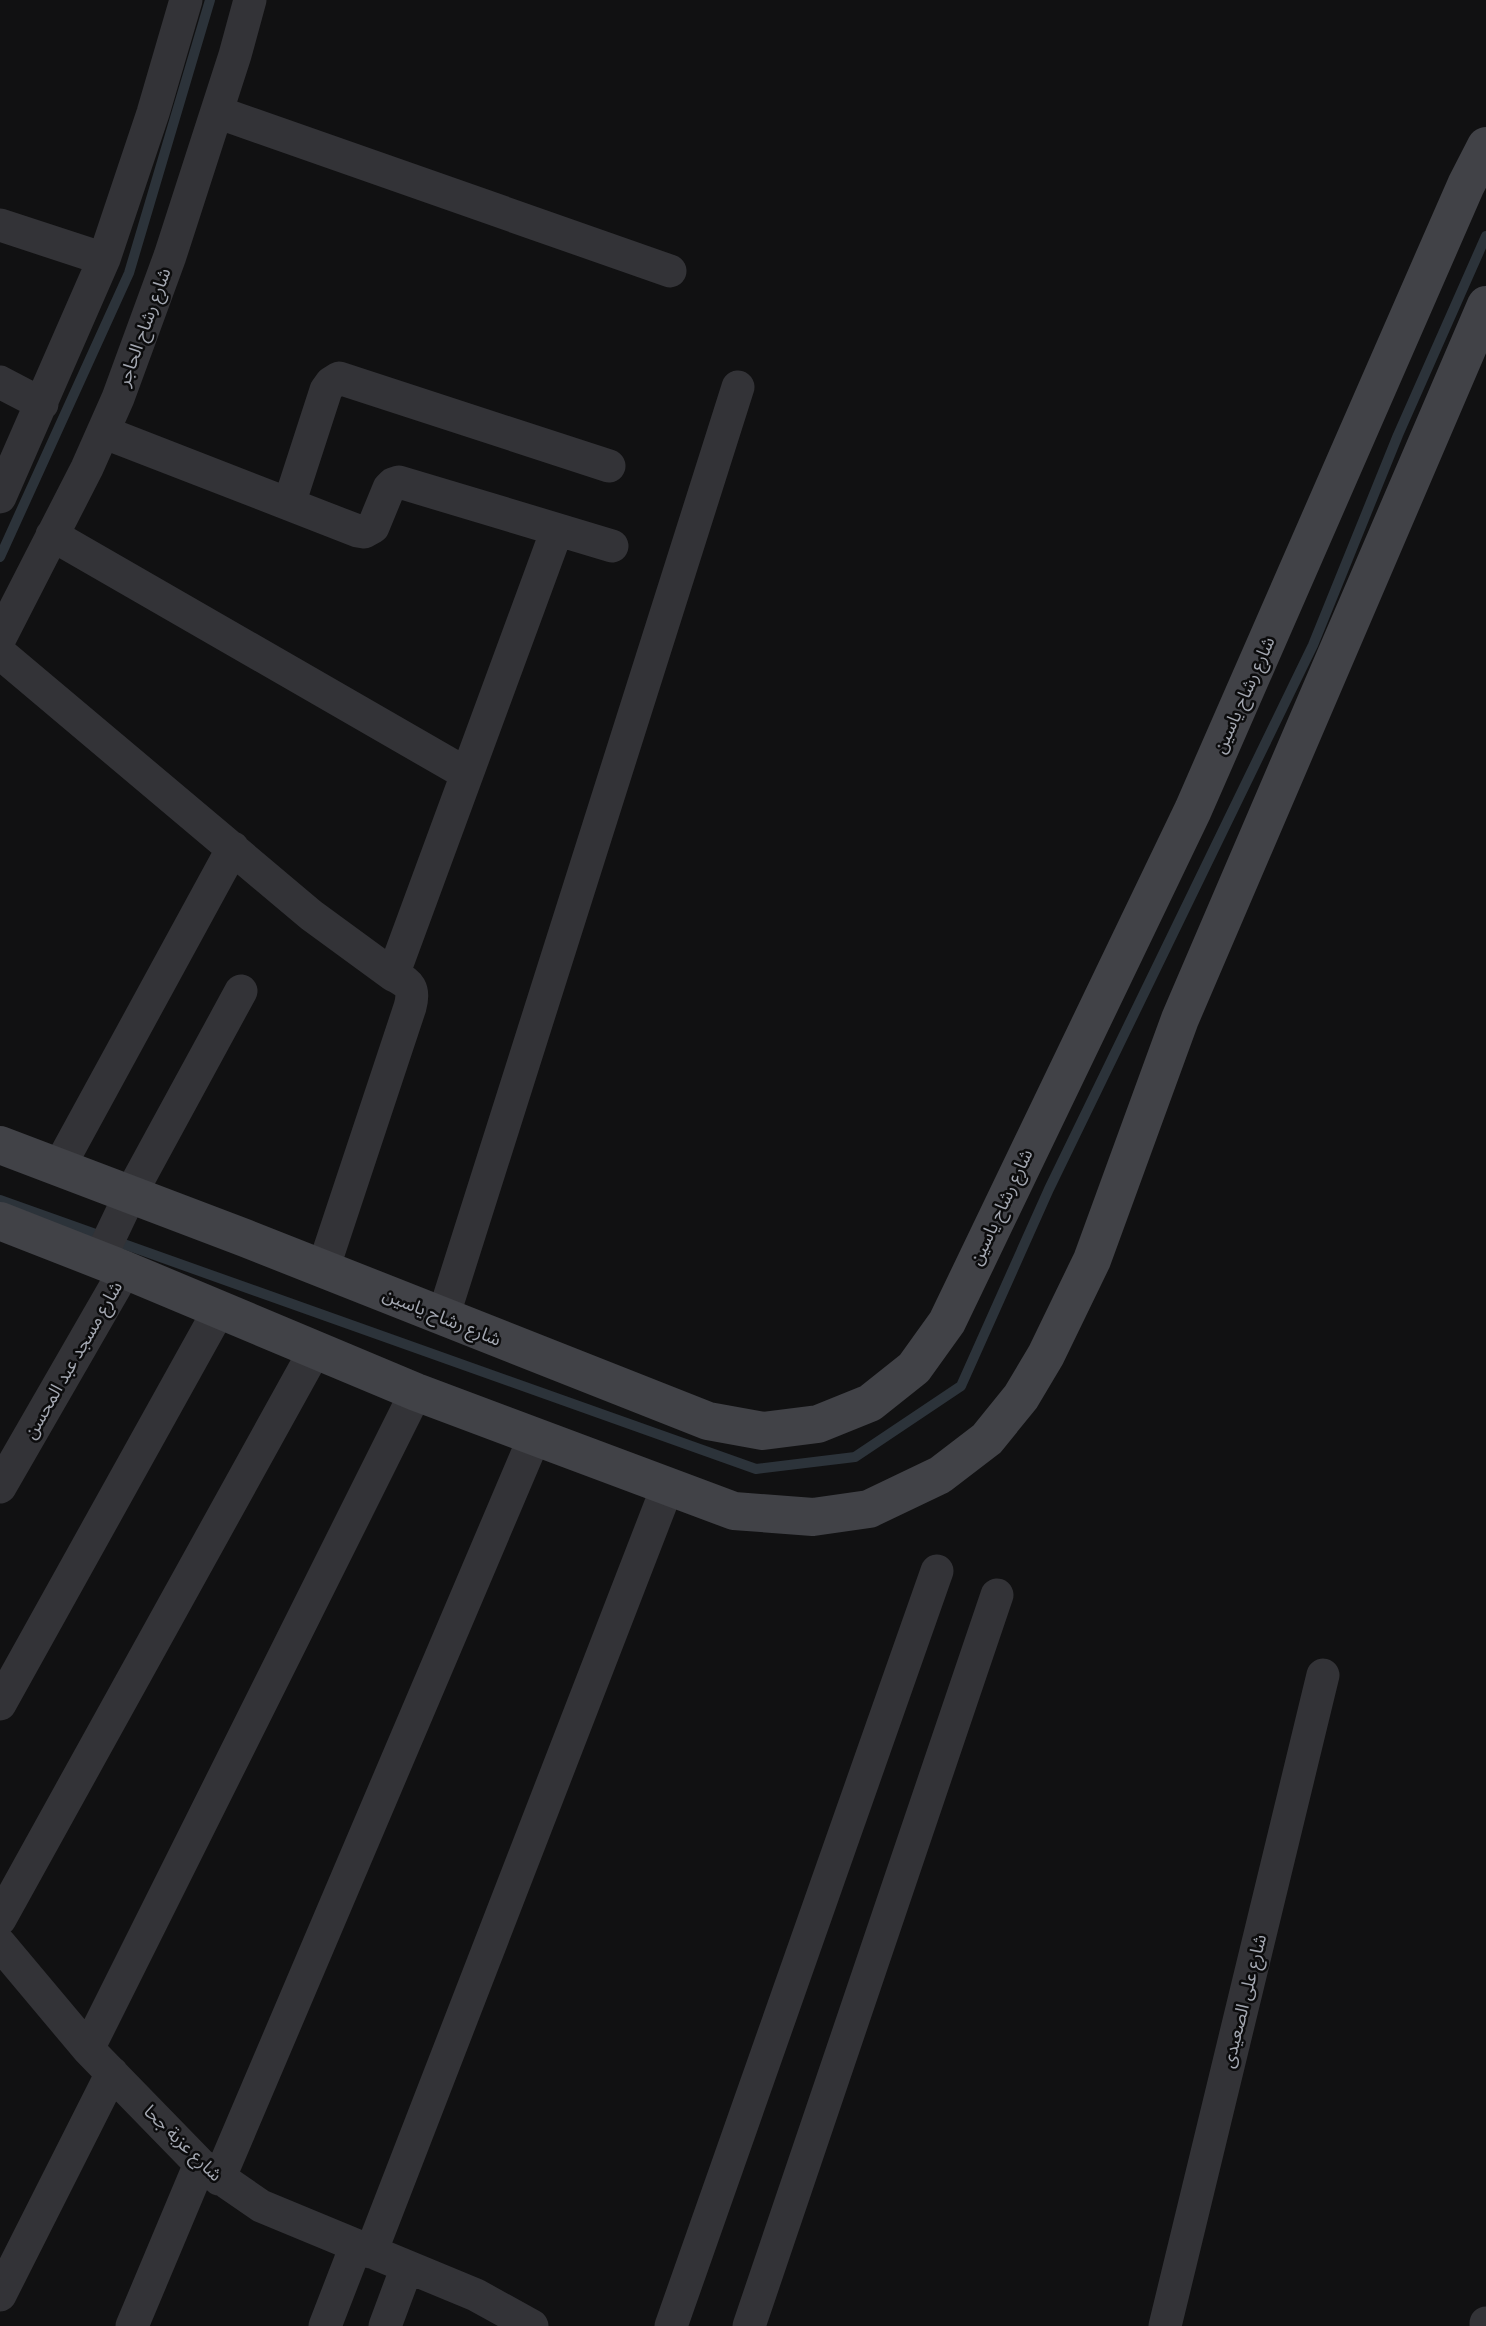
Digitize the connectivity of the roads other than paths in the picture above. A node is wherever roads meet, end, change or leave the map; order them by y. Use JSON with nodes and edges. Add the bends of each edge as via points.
{"nodes":[{"id":1,"x":186,"y":0,"type":"edge"},
{"id":2,"x":250,"y":0,"type":"edge"},
{"id":3,"x":217,"y":112,"type":"junction"},
{"id":4,"x":1486,"y":146,"type":"edge"},
{"id":5,"x":0,"y":225,"type":"edge"},
{"id":6,"x":104,"y":259,"type":"junction"},
{"id":7,"x":670,"y":271,"type":"dead end"},
{"id":8,"x":1486,"y":305,"type":"edge"},
{"id":9,"x":0,"y":382,"type":"edge"},
{"id":10,"x":738,"y":387,"type":"dead end"},
{"id":11,"x":42,"y":404,"type":"junction"},
{"id":12,"x":103,"y":432,"type":"junction"},
{"id":13,"x":609,"y":466,"type":"dead end"},
{"id":14,"x":0,"y":497,"type":"edge"},
{"id":15,"x":289,"y":504,"type":"junction"},
{"id":16,"x":557,"y":530,"type":"junction"},
{"id":17,"x":52,"y":535,"type":"junction"},
{"id":18,"x":612,"y":546,"type":"dead end"},
{"id":19,"x":0,"y":638,"type":"edge"},
{"id":20,"x":0,"y":653,"type":"edge"},
{"id":21,"x":467,"y":774,"type":"junction"},
{"id":22,"x":233,"y":848,"type":"junction"},
{"id":23,"x":393,"y":975,"type":"junction"},
{"id":24,"x":241,"y":991,"type":"dead end"},
{"id":25,"x":0,"y":1145,"type":"edge"},
{"id":26,"x":59,"y":1167,"type":"junction"},
{"id":27,"x":0,"y":1222,"type":"edge"},
{"id":28,"x":116,"y":1237,"type":"junction"},
{"id":29,"x":323,"y":1269,"type":"junction"},
{"id":30,"x":219,"y":1310,"type":"junction"},
{"id":31,"x":443,"y":1317,"type":"junction"},
{"id":32,"x":315,"y":1350,"type":"junction"},
{"id":33,"x":416,"y":1392,"type":"junction"},
{"id":34,"x":534,"y":1438,"type":"junction"},
{"id":35,"x":0,"y":1486,"type":"edge"},
{"id":36,"x":667,"y":1488,"type":"junction"},
{"id":37,"x":937,"y":1570,"type":"dead end"},
{"id":38,"x":997,"y":1595,"type":"dead end"},
{"id":39,"x":1323,"y":1675,"type":"dead end"},
{"id":40,"x":0,"y":1704,"type":"edge"},
{"id":41,"x":1,"y":1943,"type":"edge"},
{"id":42,"x":88,"y":2049,"type":"junction"},
{"id":43,"x":112,"y":2073,"type":"junction"},
{"id":44,"x":210,"y":2172,"type":"junction"},
{"id":45,"x":363,"y":2249,"type":"junction"},
{"id":46,"x":407,"y":2267,"type":"junction"},
{"id":47,"x":0,"y":2295,"type":"edge"},
{"id":48,"x":132,"y":2326,"type":"edge"},
{"id":49,"x":325,"y":2326,"type":"edge"},
{"id":50,"x":385,"y":2326,"type":"edge"},
{"id":51,"x":532,"y":2326,"type":"edge"},
{"id":52,"x":671,"y":2326,"type":"edge"},
{"id":53,"x":749,"y":2326,"type":"edge"},
{"id":54,"x":1165,"y":2326,"type":"edge"}],
"edges":[{"from":1,"to":6,"type":"street"},
{"from":2,"to":3,"type":"street","name":"شارع رشاح الحاجر"},
{"from":3,"to":7,"type":"street"},
{"from":3,"to":12,"type":"street","name":"شارع رشاح الحاجر","via":[[145,328]]},
{"from":4,"to":31,"type":"street","name":"شارع رشاح ياسين","via":[[1193,810],[947,1322],[914,1368],[870,1403],[818,1424],[763,1431],[708,1421]]},
{"from":5,"to":6,"type":"street"},
{"from":6,"to":11,"type":"street"},
{"from":8,"to":36,"type":"street","name":"شارع رشاح ياسين","via":[[1180,1019],[1092,1260],[1021,1396],[988,1439],[940,1475],[869,1510],[813,1517],[734,1511]]},
{"from":9,"to":11,"type":"street"},
{"from":10,"to":31,"type":"street"},
{"from":11,"to":14,"type":"street"},
{"from":12,"to":15,"type":"street"},
{"from":12,"to":17,"type":"street","name":"شارع رشاح الحاجر"},
{"from":13,"to":15,"type":"street","via":[[339,379],[326,390]]},
{"from":15,"to":16,"type":"street","via":[[364,533],[373,527],[389,488],[399,482]]},
{"from":16,"to":18,"type":"street"},
{"from":16,"to":21,"type":"street"},
{"from":17,"to":19,"type":"street","name":"شارع رشاح الحاجر"},
{"from":17,"to":21,"type":"street"},
{"from":20,"to":22,"type":"street"},
{"from":21,"to":23,"type":"street"},
{"from":22,"to":23,"type":"street","via":[[311,915]]},
{"from":22,"to":26,"type":"street"},
{"from":23,"to":29,"type":"street","via":[[405,981],[413,996]]},
{"from":24,"to":28,"type":"street","name":"شارع مسجد عبد المحسن"},
{"from":25,"to":26,"type":"street","name":"شارع رشاح ياسين"},
{"from":26,"to":28,"type":"street","name":"شارع رشاح ياسين"},
{"from":27,"to":28,"type":"street","name":"شارع رشاح ياسين"},
{"from":28,"to":29,"type":"street","name":"شارع رشاح ياسين"},
{"from":28,"to":30,"type":"street","name":"شارع رشاح ياسين"},
{"from":28,"to":35,"type":"street","name":"شارع مسجد عبد المحسن"},
{"from":29,"to":31,"type":"street","name":"شارع رشاح ياسين"},
{"from":30,"to":32,"type":"street","name":"شارع رشاح ياسين"},
{"from":30,"to":40,"type":"street"},
{"from":32,"to":33,"type":"street","name":"شارع رشاح ياسين"},
{"from":32,"to":41,"type":"street"},
{"from":33,"to":34,"type":"street","name":"شارع رشاح ياسين"},
{"from":33,"to":42,"type":"street"},
{"from":34,"to":36,"type":"street","name":"شارع رشاح ياسين"},
{"from":34,"to":44,"type":"street"},
{"from":36,"to":45,"type":"street"},
{"from":37,"to":52,"type":"street"},
{"from":38,"to":53,"type":"street"},
{"from":39,"to":54,"type":"street","name":"شارع على الصعيدى"},
{"from":41,"to":42,"type":"street","name":"شارع عزبة جحا"},
{"from":42,"to":43,"type":"street","name":"شارع عزبة جحا"},
{"from":43,"to":44,"type":"street","name":"شارع عزبة جحا"},
{"from":43,"to":47,"type":"street"},
{"from":44,"to":45,"type":"street","name":"شارع عزبة جحا","via":[[261,2206]]},
{"from":44,"to":48,"type":"street"},
{"from":45,"to":46,"type":"street","name":"شارع عزبة جحا"},
{"from":45,"to":49,"type":"street"},
{"from":46,"to":50,"type":"street"},
{"from":46,"to":51,"type":"street","name":"شارع عزبة جحا","via":[[476,2295]]}]}
